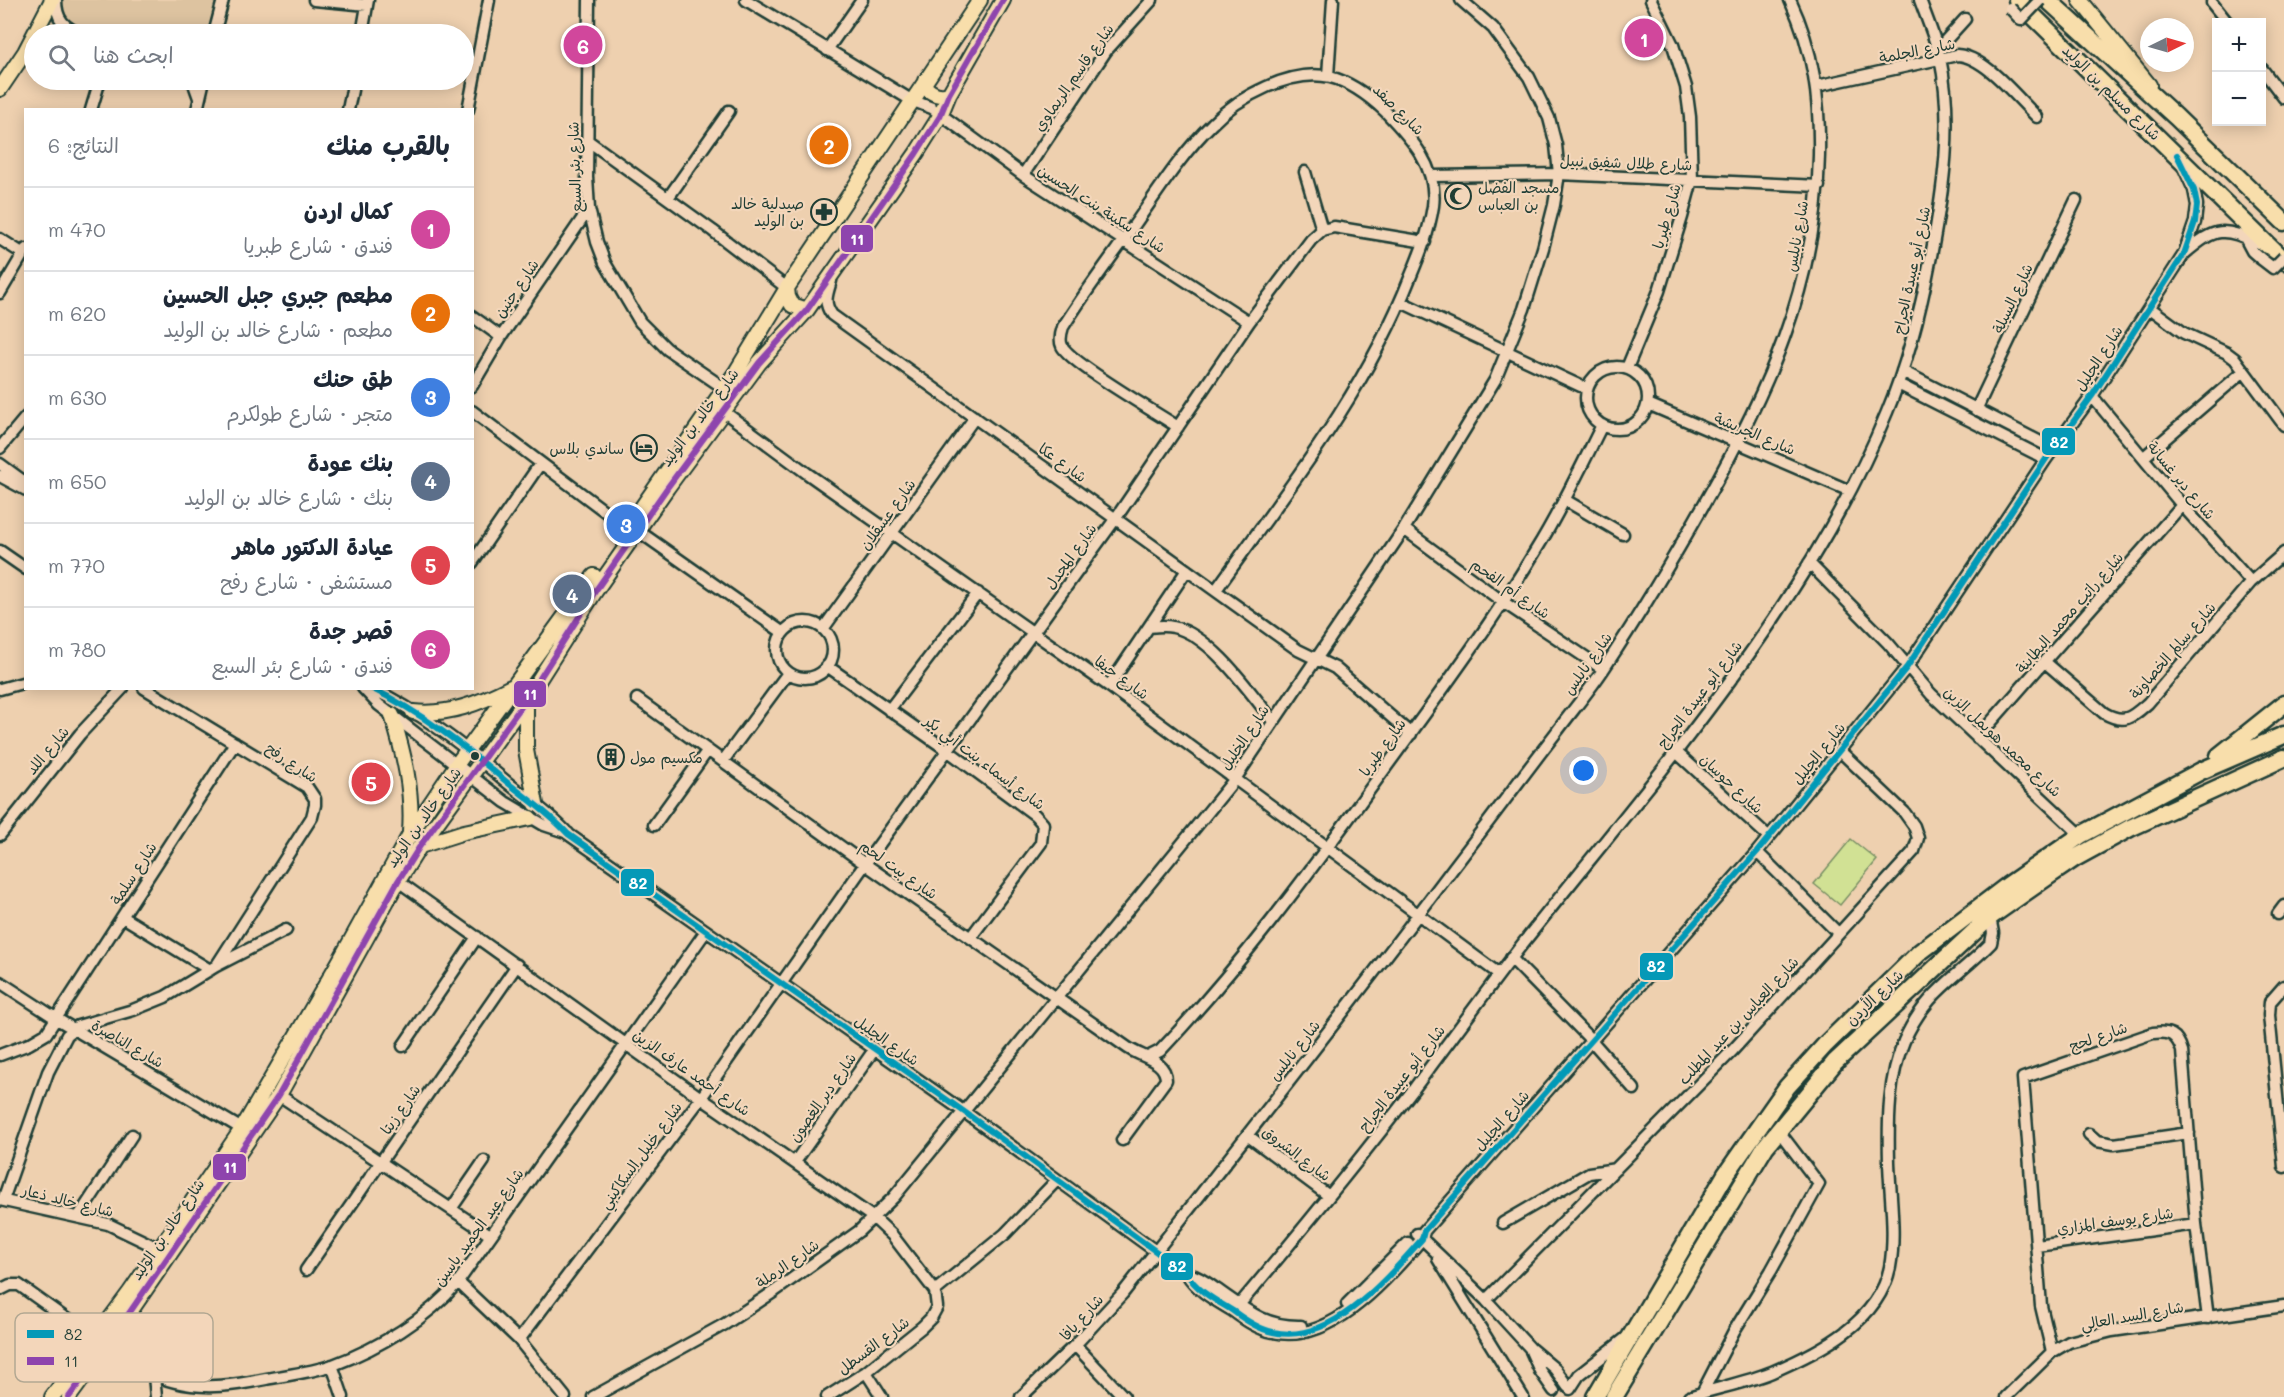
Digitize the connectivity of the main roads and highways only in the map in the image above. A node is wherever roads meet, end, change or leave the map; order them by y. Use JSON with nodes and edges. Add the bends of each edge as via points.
{"nodes":[{"id":1,"x":54,"y":0,"type":"edge"},
{"id":2,"x":980,"y":0,"type":"edge"},
{"id":3,"x":1003,"y":0,"type":"edge"},
{"id":4,"x":2048,"y":0,"type":"edge"},
{"id":5,"x":2080,"y":0,"type":"edge"},
{"id":6,"x":2013,"y":4,"type":"edge"},
{"id":7,"x":42,"y":24,"type":"edge"},
{"id":8,"x":24,"y":57,"type":"edge"},
{"id":9,"x":925,"y":81,"type":"junction"},
{"id":10,"x":0,"y":89,"type":"edge"},
{"id":11,"x":949,"y":94,"type":"junction"},
{"id":12,"x":2176,"y":117,"type":"junction"},
{"id":13,"x":2284,"y":222,"type":"edge"},
{"id":14,"x":2271,"y":254,"type":"edge"},
{"id":15,"x":2284,"y":261,"type":"edge"},
{"id":16,"x":787,"y":288,"type":"junction"},
{"id":17,"x":807,"y":310,"type":"junction"},
{"id":18,"x":632,"y":529,"type":"junction"},
{"id":19,"x":513,"y":686,"type":"junction"},
{"id":20,"x":526,"y":700,"type":"junction"},
{"id":21,"x":2284,"y":704,"type":"edge"},
{"id":22,"x":412,"y":712,"type":"road end"},
{"id":23,"x":392,"y":715,"type":"road end"},
{"id":24,"x":2284,"y":735,"type":"edge"},
{"id":25,"x":2284,"y":758,"type":"edge"},
{"id":26,"x":2284,"y":763,"type":"edge"},
{"id":27,"x":2265,"y":766,"type":"junction"},
{"id":28,"x":2201,"y":771,"type":"junction"},
{"id":29,"x":537,"y":804,"type":"road end"},
{"id":30,"x":531,"y":818,"type":"road end"},
{"id":31,"x":410,"y":834,"type":"junction"},
{"id":32,"x":420,"y":846,"type":"junction"},
{"id":33,"x":1832,"y":1037,"type":"junction"},
{"id":34,"x":1847,"y":1052,"type":"junction"},
{"id":35,"x":120,"y":1313,"type":"edge"},
{"id":36,"x":123,"y":1313,"type":"edge"},
{"id":37,"x":66,"y":1382,"type":"edge"},
{"id":38,"x":78,"y":1382,"type":"edge"},
{"id":39,"x":52,"y":1397,"type":"edge"},
{"id":40,"x":69,"y":1397,"type":"edge"},
{"id":41,"x":1596,"y":1397,"type":"edge"},
{"id":42,"x":1614,"y":1397,"type":"edge"}],
"edges":[{"from":1,"to":7,"type":"main road"},
{"from":2,"to":9,"type":"main road","name":"شارع خالد بن الوليد"},
{"from":3,"to":11,"type":"main road","name":"شارع خالد بن الوليد"},
{"from":4,"to":12,"type":"highway","name":"شارع مسلم بن الوليد"},
{"from":5,"to":12,"type":"main road"},
{"from":6,"to":14,"type":"highway","name":"شارع مسلم بن الوليد","via":[[2176,155]]},
{"from":8,"to":10,"type":"main road"},
{"from":9,"to":11,"type":"main road","via":[[933,93]]},
{"from":9,"to":16,"type":"main road","name":"شارع خالد بن الوليد"},
{"from":11,"to":17,"type":"main road","name":"شارع خالد بن الوليد","via":[[916,154]]},
{"from":12,"to":13,"type":"highway","name":"شارع مسلم بن الوليد"},
{"from":14,"to":15,"type":"highway","name":"شارع مسلم بن الوليد"},
{"from":16,"to":17,"type":"main road","via":[[792,305]]},
{"from":16,"to":18,"type":"main road","name":"شارع خالد بن الوليد"},
{"from":17,"to":18,"type":"main road","name":"شارع خالد بن الوليد","via":[[759,363]]},
{"from":18,"to":19,"type":"main road","name":"شارع خالد بن الوليد"},
{"from":18,"to":20,"type":"main road","name":"شارع خالد بن الوليد"},
{"from":19,"to":22,"type":"main road","via":[[478,703]]},
{"from":19,"to":31,"type":"main road","name":"شارع خالد بن الوليد"},
{"from":20,"to":29,"type":"main road","via":[[527,757]]},
{"from":20,"to":32,"type":"main road","name":"شارع خالد بن الوليد"},
{"from":21,"to":28,"type":"highway"},
{"from":23,"to":31,"type":"main road","via":[[408,775]]},
{"from":24,"to":28,"type":"highway","name":"شارع الأردن"},
{"from":25,"to":27,"type":"highway","name":"شارع الأردن"},
{"from":26,"to":27,"type":"highway"},
{"from":27,"to":34,"type":"highway","name":"شارع الأردن","via":[[2105,841],[2058,869],[1990,917]]},
{"from":28,"to":33,"type":"highway","name":"شارع الأردن","via":[[2081,835],[2007,886],[1920,952]]},
{"from":30,"to":32,"type":"main road","via":[[458,833]]},
{"from":31,"to":35,"type":"main road","name":"شارع خالد بن الوليد","via":[[242,1129]]},
{"from":32,"to":36,"type":"main road","name":"شارع خالد بن الوليد","via":[[279,1095]]},
{"from":33,"to":34,"type":"highway"},
{"from":33,"to":41,"type":"highway","name":"شارع الأردن","via":[[1787,1087],[1726,1174]]},
{"from":34,"to":42,"type":"highway","name":"شارع الأردن","via":[[1834,1062],[1778,1130],[1753,1167]]},
{"from":37,"to":39,"type":"main road","name":"شارع خالد بن الوليد"},
{"from":38,"to":40,"type":"main road","name":"شارع خالد بن الوليد"}]}
